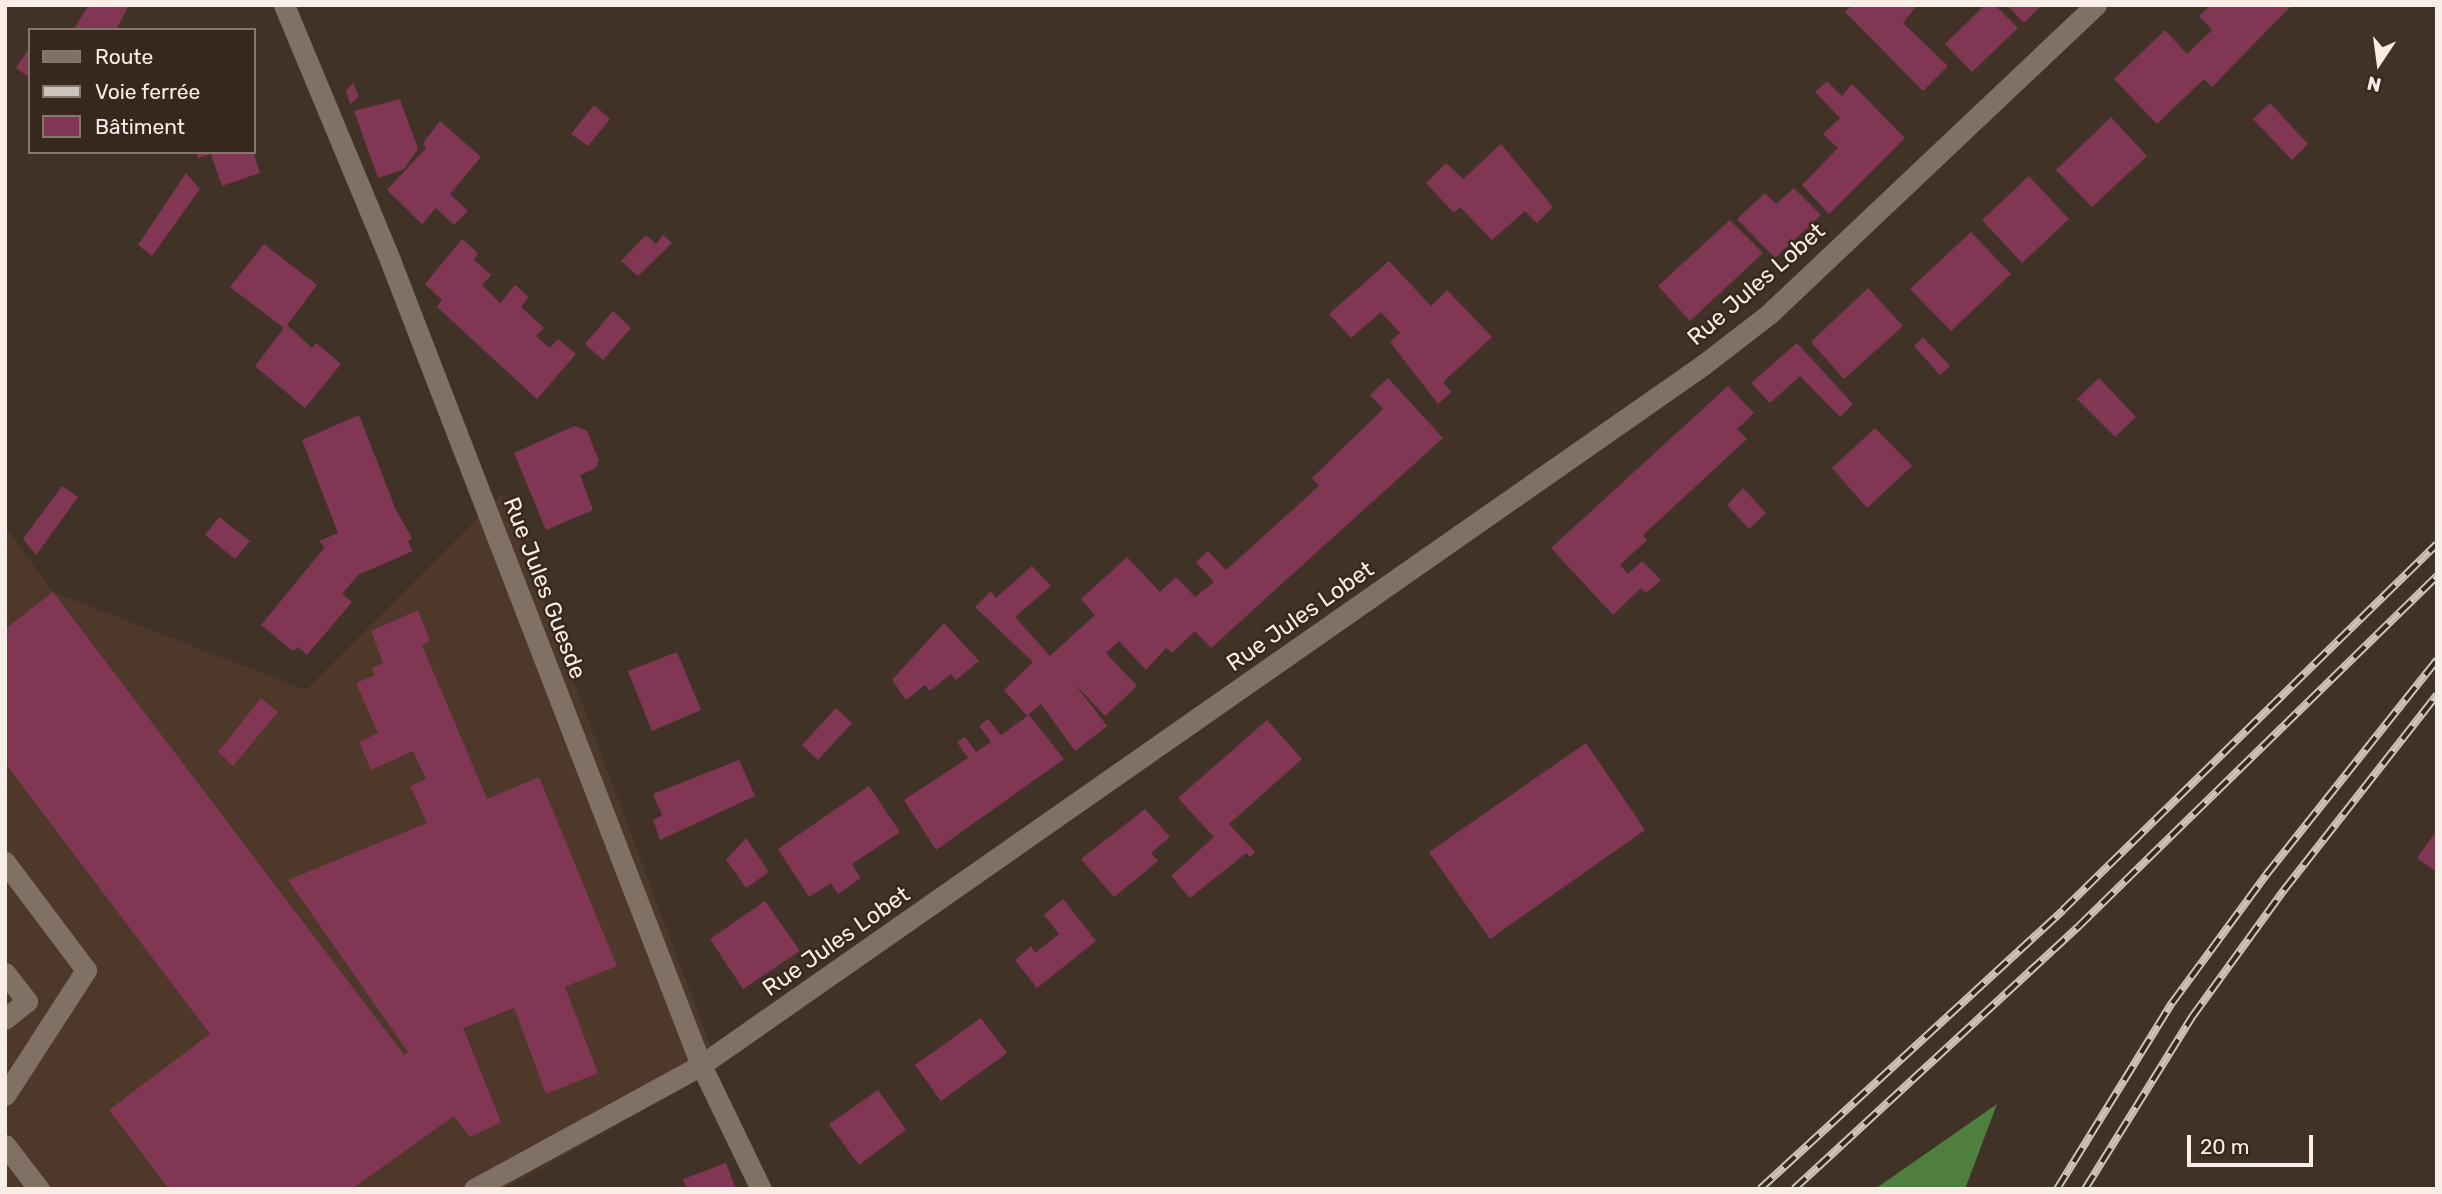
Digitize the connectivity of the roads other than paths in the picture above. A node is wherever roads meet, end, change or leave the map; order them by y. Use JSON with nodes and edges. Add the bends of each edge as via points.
{"nodes":[{"id":1,"x":284,"y":5,"type":"edge"},
{"id":2,"x":2096,"y":5,"type":"edge"},
{"id":3,"x":5,"y":862,"type":"edge"},
{"id":4,"x":5,"y":973,"type":"edge"},
{"id":5,"x":5,"y":1019,"type":"edge"},
{"id":6,"x":701,"y":1065,"type":"junction"},
{"id":7,"x":5,"y":1095,"type":"edge"},
{"id":8,"x":5,"y":1145,"type":"edge"},
{"id":9,"x":39,"y":1189,"type":"edge"},
{"id":10,"x":474,"y":1189,"type":"edge"},
{"id":11,"x":761,"y":1189,"type":"edge"}],
"edges":[{"from":1,"to":6,"type":"street","name":"Rue Jules Guesde","via":[[390,260]]},
{"from":2,"to":6,"type":"street","name":"Rue Jules Lobet","via":[[1769,314],[1703,366]]},
{"from":3,"to":7,"type":"street","via":[[86,970]]},
{"from":4,"to":5,"type":"street","via":[[27,1002]]},
{"from":6,"to":10,"type":"street","name":"Rue Jules Lobet"},
{"from":6,"to":11,"type":"street","name":"Rue Jules Guesde"},
{"from":8,"to":9,"type":"street"}]}
